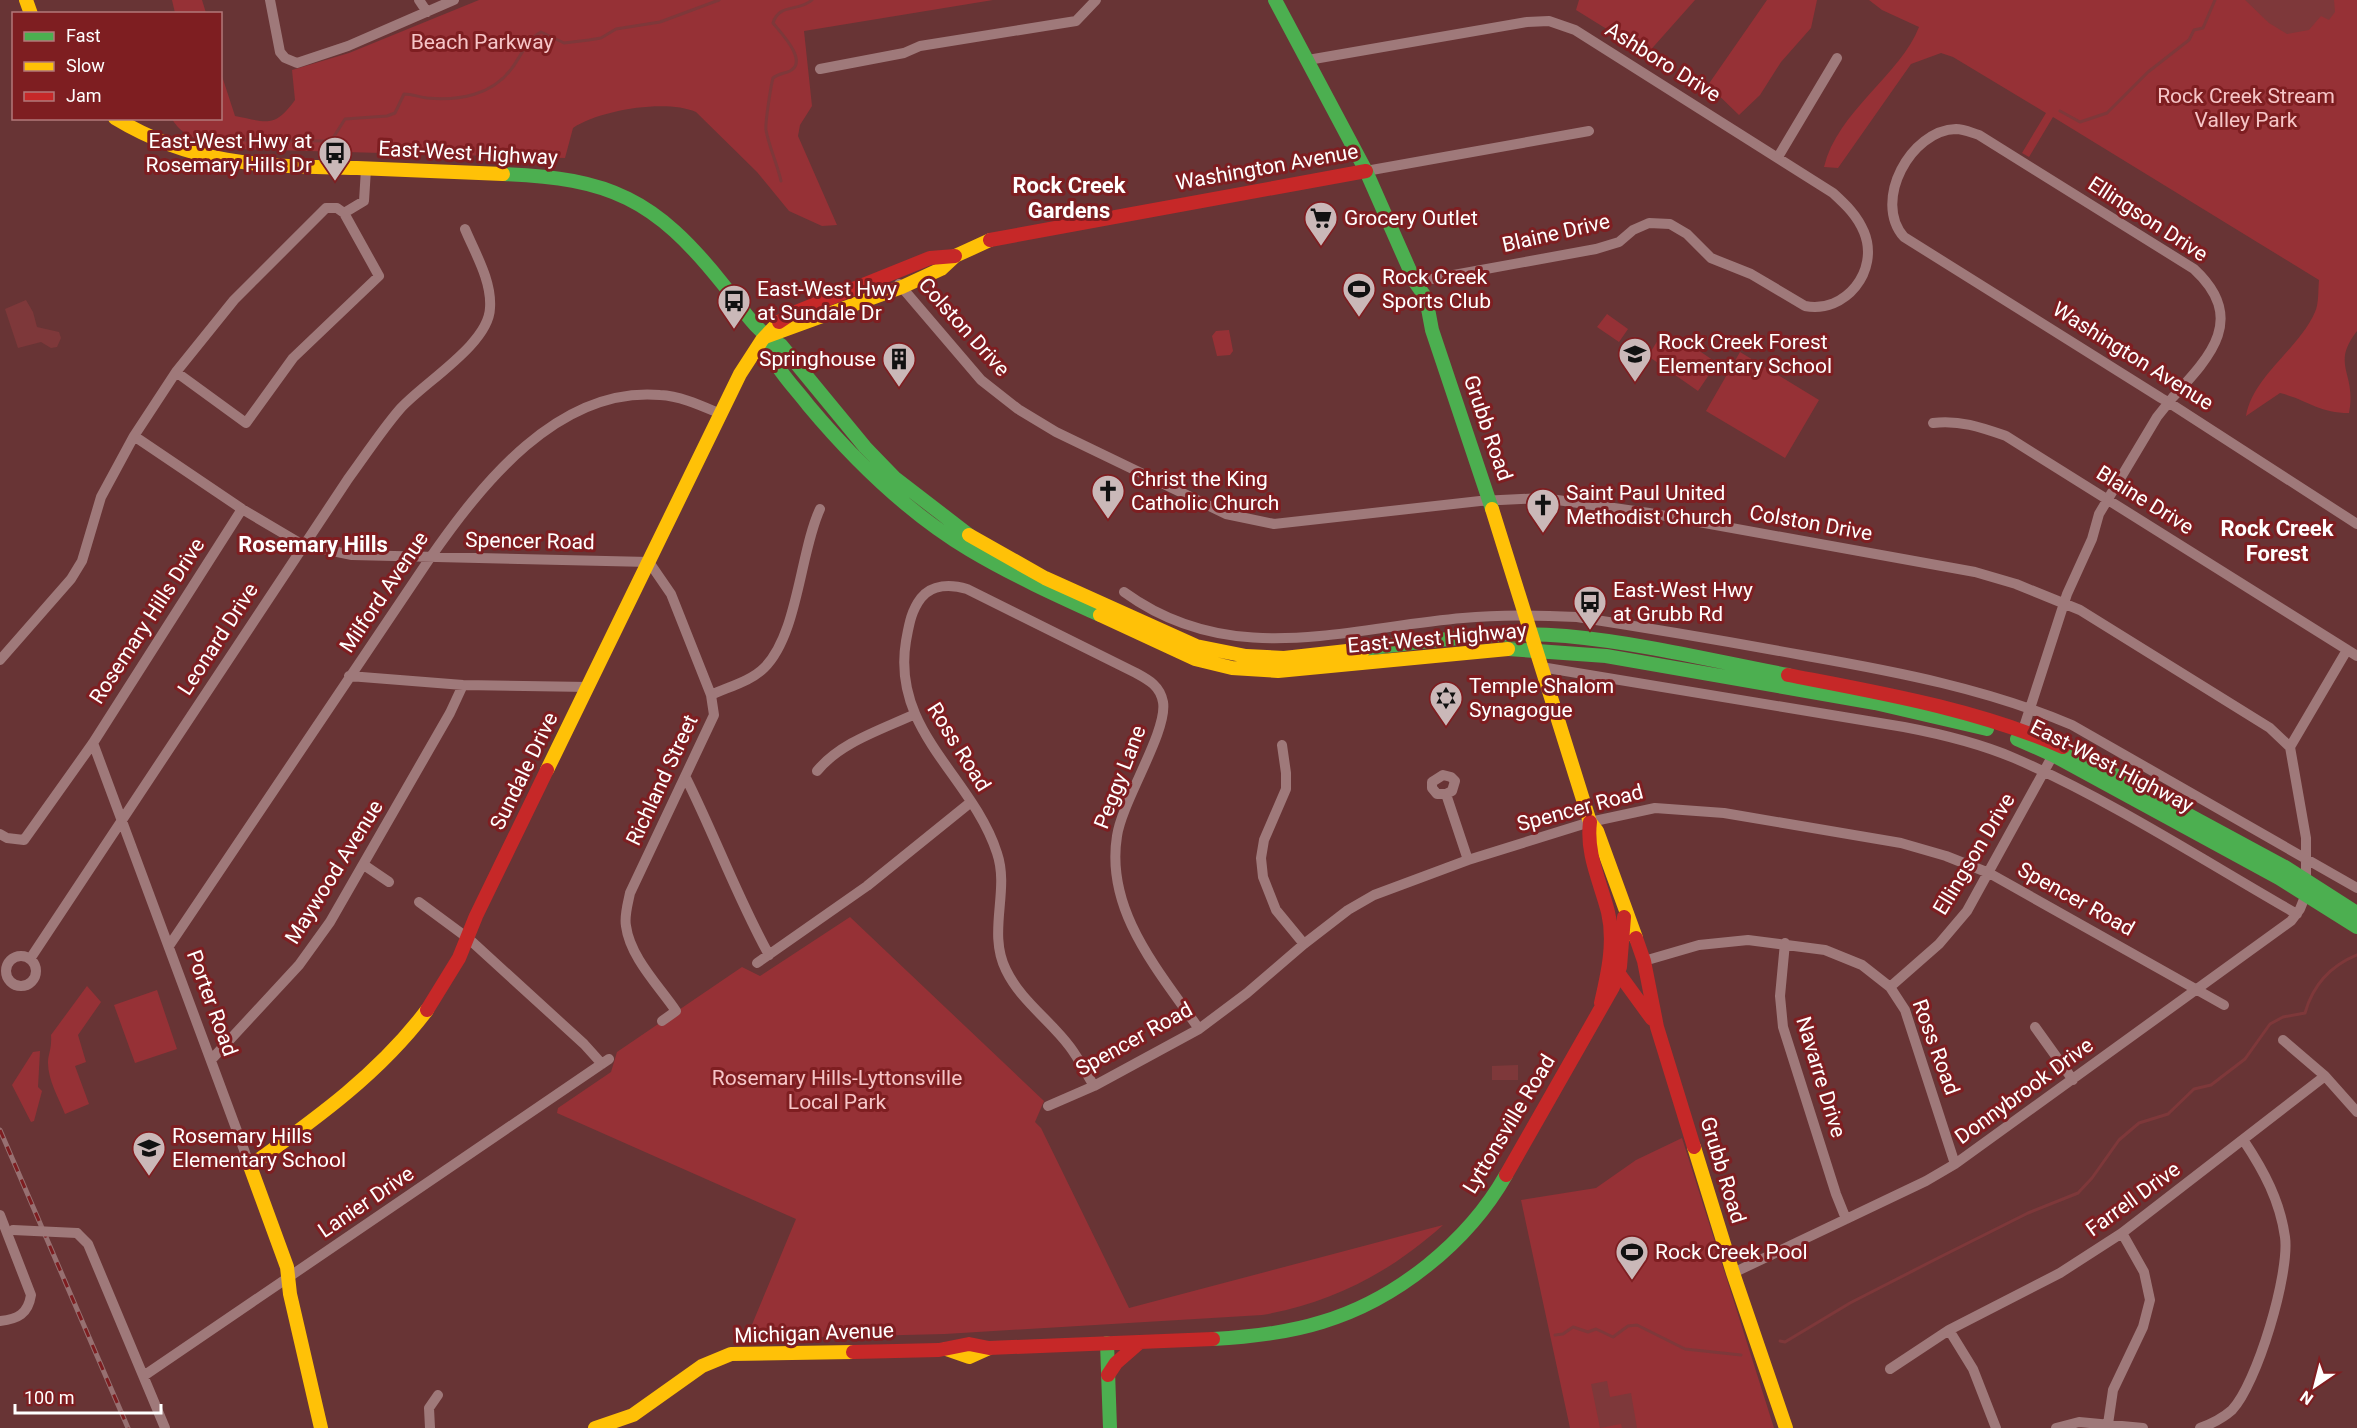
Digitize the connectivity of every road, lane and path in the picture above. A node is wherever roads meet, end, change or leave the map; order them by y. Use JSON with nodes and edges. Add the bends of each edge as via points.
{"nodes":[{"id":1,"x":270,"y":0,"type":"edge"},
{"id":2,"x":419,"y":0,"type":"edge"},
{"id":3,"x":454,"y":0,"type":"edge"},
{"id":4,"x":1096,"y":0,"type":"edge"},
{"id":5,"x":1275,"y":0,"type":"edge"},
{"id":6,"x":427,"y":12,"type":"junction"},
{"id":7,"x":1837,"y":58,"type":"dead end"},
{"id":8,"x":1308,"y":60,"type":"junction"},
{"id":9,"x":820,"y":69,"type":"dead end"},
{"id":10,"x":118,"y":120,"type":"edge"},
{"id":11,"x":1589,"y":131,"type":"dead end"},
{"id":12,"x":1778,"y":157,"type":"junction"},
{"id":13,"x":366,"y":169,"type":"junction"},
{"id":14,"x":1366,"y":171,"type":"junction"},
{"id":15,"x":344,"y":213,"type":"junction"},
{"id":16,"x":1892,"y":220,"type":"joint"},
{"id":17,"x":465,"y":229,"type":"dead end"},
{"id":18,"x":955,"y":255,"type":"junction"},
{"id":19,"x":892,"y":274,"type":"junction"},
{"id":20,"x":1415,"y":282,"type":"junction"},
{"id":21,"x":902,"y":287,"type":"junction"},
{"id":22,"x":765,"y":337,"type":"junction"},
{"id":23,"x":176,"y":372,"type":"junction"},
{"id":24,"x":2168,"y":402,"type":"junction"},
{"id":25,"x":721,"y":414,"type":"junction"},
{"id":26,"x":1933,"y":423,"type":"dead end"},
{"id":27,"x":134,"y":436,"type":"junction"},
{"id":28,"x":2107,"y":498,"type":"junction"},
{"id":29,"x":1490,"y":501,"type":"junction"},
{"id":30,"x":242,"y":509,"type":"junction"},
{"id":31,"x":820,"y":509,"type":"dead end"},
{"id":32,"x":2357,"y":524,"type":"edge"},
{"id":33,"x":303,"y":545,"type":"junction"},
{"id":34,"x":430,"y":558,"type":"junction"},
{"id":35,"x":649,"y":562,"type":"junction"},
{"id":36,"x":1124,"y":592,"type":"dead end"},
{"id":37,"x":2065,"y":602,"type":"junction"},
{"id":38,"x":1525,"y":615,"type":"junction"},
{"id":39,"x":1170,"y":616,"type":"junction"},
{"id":40,"x":1163,"y":632,"type":"junction"},
{"id":41,"x":1532,"y":636,"type":"junction"},
{"id":42,"x":1536,"y":650,"type":"junction"},
{"id":43,"x":2347,"y":650,"type":"junction"},
{"id":44,"x":2357,"y":656,"type":"edge"},
{"id":45,"x":0,"y":660,"type":"edge"},
{"id":46,"x":1541,"y":667,"type":"junction"},
{"id":47,"x":1136,"y":673,"type":"joint"},
{"id":48,"x":349,"y":676,"type":"junction"},
{"id":49,"x":463,"y":685,"type":"junction"},
{"id":50,"x":589,"y":687,"type":"junction"},
{"id":51,"x":711,"y":695,"type":"junction"},
{"id":52,"x":2030,"y":707,"type":"junction"},
{"id":53,"x":915,"y":714,"type":"junction"},
{"id":54,"x":2023,"y":730,"type":"junction"},
{"id":55,"x":93,"y":743,"type":"junction"},
{"id":56,"x":1282,"y":745,"type":"dead end"},
{"id":57,"x":2290,"y":747,"type":"junction"},
{"id":58,"x":2053,"y":755,"type":"junction"},
{"id":59,"x":817,"y":771,"type":"dead end"},
{"id":60,"x":2044,"y":772,"type":"junction"},
{"id":61,"x":686,"y":777,"type":"junction"},
{"id":62,"x":1446,"y":794,"type":"dead end"},
{"id":63,"x":971,"y":802,"type":"junction"},
{"id":64,"x":121,"y":822,"type":"junction"},
{"id":65,"x":1590,"y":822,"type":"junction"},
{"id":66,"x":0,"y":834,"type":"edge"},
{"id":67,"x":2308,"y":858,"type":"junction"},
{"id":68,"x":1468,"y":860,"type":"junction"},
{"id":69,"x":364,"y":865,"type":"junction"},
{"id":70,"x":1989,"y":873,"type":"junction"},
{"id":71,"x":389,"y":882,"type":"dead end"},
{"id":72,"x":2307,"y":887,"type":"junction"},
{"id":73,"x":2357,"y":888,"type":"edge"},
{"id":74,"x":419,"y":902,"type":"dead end"},
{"id":75,"x":1625,"y":911,"type":"junction"},
{"id":76,"x":2357,"y":913,"type":"edge"},
{"id":77,"x":2297,"y":914,"type":"junction"},
{"id":78,"x":2357,"y":927,"type":"edge"},
{"id":79,"x":469,"y":939,"type":"junction"},
{"id":80,"x":1785,"y":943,"type":"junction"},
{"id":81,"x":1304,"y":944,"type":"junction"},
{"id":82,"x":169,"y":946,"type":"junction"},
{"id":83,"x":769,"y":955,"type":"junction"},
{"id":84,"x":30,"y":959,"type":"dead end"},
{"id":85,"x":1610,"y":961,"type":"junction"},
{"id":86,"x":1644,"y":961,"type":"junction"},
{"id":87,"x":757,"y":963,"type":"dead end"},
{"id":88,"x":1620,"y":976,"type":"junction"},
{"id":89,"x":1890,"y":987,"type":"junction"},
{"id":90,"x":2199,"y":989,"type":"junction"},
{"id":91,"x":2224,"y":1005,"type":"dead end"},
{"id":92,"x":1598,"y":1012,"type":"junction"},
{"id":93,"x":662,"y":1021,"type":"dead end"},
{"id":94,"x":1657,"y":1027,"type":"junction"},
{"id":95,"x":2035,"y":1027,"type":"dead end"},
{"id":96,"x":1198,"y":1029,"type":"junction"},
{"id":97,"x":2283,"y":1040,"type":"dead end"},
{"id":98,"x":211,"y":1060,"type":"junction"},
{"id":99,"x":2325,"y":1076,"type":"junction"},
{"id":100,"x":2073,"y":1080,"type":"junction"},
{"id":101,"x":1094,"y":1086,"type":"junction"},
{"id":102,"x":1048,"y":1106,"type":"dead end"},
{"id":103,"x":2357,"y":1112,"type":"edge"},
{"id":104,"x":2244,"y":1141,"type":"junction"},
{"id":105,"x":1955,"y":1164,"type":"junction"},
{"id":106,"x":250,"y":1166,"type":"junction"},
{"id":107,"x":0,"y":1215,"type":"edge"},
{"id":108,"x":1846,"y":1219,"type":"junction"},
{"id":109,"x":10,"y":1230,"type":"junction"},
{"id":110,"x":2122,"y":1233,"type":"junction"},
{"id":111,"x":1733,"y":1274,"type":"junction"},
{"id":112,"x":289,"y":1278,"type":"junction"},
{"id":113,"x":0,"y":1321,"type":"edge"},
{"id":114,"x":1949,"y":1330,"type":"junction"},
{"id":115,"x":1140,"y":1342,"type":"junction"},
{"id":116,"x":1107,"y":1343,"type":"junction"},
{"id":117,"x":1079,"y":1345,"type":"junction"},
{"id":118,"x":1890,"y":1369,"type":"dead end"},
{"id":119,"x":1108,"y":1375,"type":"junction"},
{"id":120,"x":145,"y":1376,"type":"junction"},
{"id":121,"x":438,"y":1395,"type":"dead end"},
{"id":122,"x":2108,"y":1424,"type":"junction"},
{"id":123,"x":165,"y":1428,"type":"edge"},
{"id":124,"x":321,"y":1428,"type":"edge"},
{"id":125,"x":430,"y":1428,"type":"edge"},
{"id":126,"x":595,"y":1428,"type":"edge"},
{"id":127,"x":1110,"y":1428,"type":"edge"},
{"id":128,"x":1786,"y":1428,"type":"edge"},
{"id":129,"x":1996,"y":1428,"type":"edge"},
{"id":130,"x":2056,"y":1428,"type":"edge"},
{"id":131,"x":2144,"y":1428,"type":"edge"},
{"id":132,"x":2200,"y":1428,"type":"edge"}],
"edges":[{"from":1,"to":6,"type":"street","via":[[280,52],[297,63]]},
{"from":2,"to":6,"type":"street"},
{"from":3,"to":6,"type":"street"},
{"from":4,"to":9,"type":"street","via":[[1076,21],[920,46],[904,53]]},
{"from":5,"to":8,"type":"street","name":"Grubb Road"},
{"from":7,"to":12,"type":"street"},
{"from":8,"to":12,"type":"street","name":"Ashboro Drive","via":[[1549,21],[1575,30]]},
{"from":8,"to":14,"type":"street","name":"Grubb Road"},
{"from":10,"to":13,"type":"street","name":"East-West Highway","via":[[160,145],[203,159]]},
{"from":11,"to":14,"type":"street","name":"Washington Avenue"},
{"from":12,"to":20,"type":"street","name":"Blaine Drive","via":[[1833,193],[1853,211],[1865,234],[1868,252],[1863,274],[1854,290],[1829,307],[1806,306],[1751,274],[1711,258],[1687,234],[1670,224],[1650,224],[1633,230],[1619,242],[1596,249]]},
{"from":13,"to":15,"type":"street","via":[[364,201]]},
{"from":13,"to":22,"type":"street","name":"East-West Highway","via":[[582,180],[626,196],[656,214],[689,245]]},
{"from":14,"to":18,"type":"street","name":"Washington Avenue","via":[[1040,228],[997,237]]},
{"from":14,"to":20,"type":"street","name":"Grubb Road"},
{"from":15,"to":23,"type":"street","via":[[326,208],[234,300]]},
{"from":15,"to":23,"type":"street","via":[[379,276],[293,358],[246,423]]},
{"from":16,"to":24,"type":"street","name":"Washington Avenue","via":[[1911,243]]},
{"from":16,"to":24,"type":"street","name":"Ellingson Drive","via":[[1893,186],[1916,150],[1931,138],[1956,129],[1979,135],[2194,269],[2206,280],[2217,300],[2218,338],[2205,362]]},
{"from":17,"to":33,"type":"street","name":"Leonard Drive","via":[[488,284],[490,309],[485,326],[401,408]]},
{"from":18,"to":19,"type":"street","name":"Washington Avenue","via":[[930,258]]},
{"from":18,"to":21,"type":"street","name":"Washington Avenue","via":[[941,268]]},
{"from":19,"to":21,"type":"street","name":"Colston Drive"},
{"from":19,"to":22,"type":"street","name":"Washington Avenue","via":[[785,317]]},
{"from":20,"to":29,"type":"street","name":"Grubb Road","via":[[1412,290],[1420,313],[1430,323]]},
{"from":21,"to":22,"type":"street","name":"Washington Avenue"},
{"from":21,"to":29,"type":"street","name":"Colston Drive","via":[[981,380],[1018,409],[1056,432],[1226,514],[1274,524]]},
{"from":22,"to":25,"type":"street","name":"Sundale Drive","via":[[751,355]]},
{"from":22,"to":40,"type":"street","name":"East-West Highway","via":[[781,345],[865,447],[923,502],[1015,562]]},
{"from":22,"to":42,"type":"street","name":"East-West Highway","via":[[769,356],[833,435],[925,519],[1016,576],[1194,659],[1233,668],[1278,671],[1507,649]]},
{"from":23,"to":27,"type":"street"},
{"from":24,"to":28,"type":"street","name":"Ellingson Drive"},
{"from":24,"to":32,"type":"street","name":"Washington Avenue"},
{"from":25,"to":34,"type":"street","name":"Milford Avenue","via":[[688,400],[659,394],[627,396],[578,412],[536,437],[501,467],[465,507]]},
{"from":25,"to":35,"type":"street","name":"Sundale Drive"},
{"from":26,"to":28,"type":"street","name":"Blaine Drive","via":[[1969,423],[2006,436]]},
{"from":27,"to":30,"type":"street"},
{"from":27,"to":45,"type":"street","via":[[101,497],[82,561]]},
{"from":28,"to":37,"type":"street","name":"Ellingson Drive"},
{"from":28,"to":43,"type":"street","name":"Blaine Drive"},
{"from":29,"to":37,"type":"street","name":"Colston Drive","via":[[1567,500],[1650,513],[1975,572]]},
{"from":29,"to":38,"type":"street","name":"Grubb Road"},
{"from":30,"to":33,"type":"street","name":"Spencer Road"},
{"from":30,"to":55,"type":"street","name":"Rosemary Hills Drive"},
{"from":31,"to":51,"type":"street","via":[[779,648],[763,669]]},
{"from":33,"to":34,"type":"street","name":"Spencer Road","via":[[352,555]]},
{"from":33,"to":64,"type":"street","name":"Leonard Drive"},
{"from":34,"to":35,"type":"street","name":"Spencer Road"},
{"from":34,"to":48,"type":"street","name":"Milford Avenue"},
{"from":35,"to":50,"type":"street","name":"Sundale Drive"},
{"from":35,"to":51,"type":"street","name":"Richland Street","via":[[671,594]]},
{"from":36,"to":39,"type":"street","name":"East-West Highway"},
{"from":37,"to":52,"type":"street","name":"Ellingson Drive"},
{"from":37,"to":57,"type":"street","name":"Colston Drive","via":[[2270,728]]},
{"from":38,"to":39,"type":"street","name":"East-West Highway","via":[[1276,639],[1233,637],[1190,626]]},
{"from":38,"to":41,"type":"street","name":"Grubb Road"},
{"from":38,"to":52,"type":"street","name":"East-West Highway","via":[[1585,618],[1898,672]]},
{"from":39,"to":40,"type":"street"},
{"from":40,"to":41,"type":"street","name":"East-West Highway","via":[[1196,646],[1270,659],[1471,637]]},
{"from":41,"to":42,"type":"street","name":"Grubb Road"},
{"from":41,"to":54,"type":"street","name":"East-West Highway","via":[[1582,638],[1674,653],[1944,705]]},
{"from":42,"to":46,"type":"street","name":"Grubb Road"},
{"from":42,"to":58,"type":"street","name":"East-West Highway","via":[[1606,656],[1875,703],[1979,726]]},
{"from":43,"to":44,"type":"street","name":"Blaine Drive"},
{"from":43,"to":57,"type":"street"},
{"from":46,"to":60,"type":"street","name":"East-West Highway","via":[[1936,734],[2011,757]]},
{"from":46,"to":65,"type":"street","name":"Grubb Road"},
{"from":47,"to":53,"type":"street","name":"Ross Road","via":[[958,586],[937,587],[916,606],[904,652],[905,687]]},
{"from":47,"to":96,"type":"street","name":"Peggy Lane","via":[[1152,681],[1163,703],[1161,723],[1117,833],[1116,873],[1123,909],[1141,944]]},
{"from":48,"to":49,"type":"street"},
{"from":48,"to":82,"type":"street","name":"Milford Avenue"},
{"from":49,"to":50,"type":"street"},
{"from":49,"to":69,"type":"street","name":"Maywood Avenue"},
{"from":50,"to":79,"type":"street","name":"Sundale Drive","via":[[476,916]]},
{"from":51,"to":61,"type":"street","name":"Richland Street","via":[[714,715]]},
{"from":52,"to":54,"type":"street","name":"Ellingson Drive"},
{"from":52,"to":67,"type":"street","name":"East-West Highway","via":[[2072,725]]},
{"from":53,"to":59,"type":"street","via":[[842,748]]},
{"from":53,"to":63,"type":"street","name":"Ross Road","via":[[933,748]]},
{"from":54,"to":72,"type":"street","name":"East-West Highway","via":[[2076,753]]},
{"from":55,"to":64,"type":"street","name":"Porter Road"},
{"from":55,"to":66,"type":"street","name":"Rosemary Hills Drive","via":[[24,840]]},
{"from":56,"to":81,"type":"street","via":[[1286,789],[1263,840],[1263,878],[1276,910]]},
{"from":57,"to":67,"type":"street"},
{"from":58,"to":60,"type":"street","name":"Ellingson Drive"},
{"from":58,"to":72,"type":"street","name":"East-West Highway"},
{"from":60,"to":70,"type":"street","name":"Ellingson Drive"},
{"from":60,"to":77,"type":"street","name":"East-West Highway"},
{"from":61,"to":83,"type":"street","via":[[744,910]]},
{"from":61,"to":93,"type":"street","name":"Richland Street","via":[[630,893],[625,924],[636,954],[676,1011]]},
{"from":62,"to":68,"type":"street"},
{"from":63,"to":83,"type":"street","via":[[867,886]]},
{"from":63,"to":101,"type":"street","name":"Ross Road","via":[[998,855],[997,934],[1005,969],[1020,993],[1070,1046]]},
{"from":64,"to":82,"type":"street","name":"Porter Road"},
{"from":64,"to":84,"type":"street","name":"Leonard Drive"},
{"from":65,"to":68,"type":"street","name":"Spencer Road"},
{"from":65,"to":70,"type":"street","name":"Spencer Road","via":[[1655,808],[1724,813],[1901,843]]},
{"from":65,"to":75,"type":"street","name":"Grubb Road","via":[[1597,831]]},
{"from":65,"to":85,"type":"street","name":"Grubb Road","via":[[1586,837],[1604,893],[1610,925]]},
{"from":67,"to":72,"type":"street"},
{"from":67,"to":73,"type":"street","name":"East-West Highway"},
{"from":68,"to":81,"type":"street","name":"Spencer Road","via":[[1374,895]]},
{"from":69,"to":71,"type":"street"},
{"from":69,"to":98,"type":"street","name":"Maywood Avenue","via":[[299,965]]},
{"from":70,"to":89,"type":"street","name":"Ellingson Drive","via":[[1953,929]]},
{"from":70,"to":90,"type":"street","name":"Spencer Road"},
{"from":72,"to":76,"type":"street","name":"East-West Highway"},
{"from":72,"to":77,"type":"street","name":"Donnybrook Drive"},
{"from":72,"to":78,"type":"street","name":"East-West Highway"},
{"from":74,"to":79,"type":"street"},
{"from":75,"to":86,"type":"street","name":"Grubb Road"},
{"from":75,"to":88,"type":"street","name":"Lyttonsville Road"},
{"from":77,"to":90,"type":"street","name":"Donnybrook Drive"},
{"from":79,"to":106,"type":"street","name":"Sundale Drive","via":[[432,1004],[394,1053],[346,1095]]},
{"from":79,"to":112,"type":"street","name":"Lanier Drive","via":[[605,1062]]},
{"from":80,"to":86,"type":"street","name":"Ross Road","via":[[1716,942]]},
{"from":80,"to":89,"type":"street","name":"Ross Road","via":[[1846,957]]},
{"from":80,"to":108,"type":"street","name":"Navarre Drive","via":[[1780,996],[1783,1027]]},
{"from":81,"to":96,"type":"street","name":"Spencer Road"},
{"from":82,"to":98,"type":"street","name":"Porter Road"},
{"from":83,"to":87,"type":"street"},
{"from":85,"to":88,"type":"street","name":"Grubb Road"},
{"from":85,"to":92,"type":"street","name":"Lyttonsville Road"},
{"from":86,"to":94,"type":"street","name":"Grubb Road"},
{"from":88,"to":92,"type":"street","name":"Lyttonsville Road"},
{"from":88,"to":94,"type":"street","name":"Grubb Road","via":[[1642,1001]]},
{"from":89,"to":105,"type":"street","name":"Ross Road","via":[[1905,1010]]},
{"from":90,"to":91,"type":"street","name":"Spencer Road"},
{"from":90,"to":100,"type":"street","name":"Donnybrook Drive"},
{"from":92,"to":115,"type":"street","name":"Lyttonsville Road","via":[[1496,1193],[1437,1258],[1390,1291],[1324,1322],[1236,1338]]},
{"from":94,"to":111,"type":"street","name":"Grubb Road"},
{"from":95,"to":100,"type":"street"},
{"from":96,"to":101,"type":"street","name":"Spencer Road"},
{"from":97,"to":99,"type":"street"},
{"from":98,"to":106,"type":"street","name":"Porter Road"},
{"from":99,"to":103,"type":"street"},
{"from":99,"to":104,"type":"street","name":"Farrell Drive"},
{"from":100,"to":105,"type":"street","name":"Donnybrook Drive"},
{"from":101,"to":102,"type":"street","name":"Spencer Road"},
{"from":104,"to":110,"type":"street","name":"Farrell Drive"},
{"from":104,"to":132,"type":"street","via":[[2265,1173],[2278,1205],[2285,1238],[2280,1296],[2246,1390],[2232,1410]]},
{"from":105,"to":108,"type":"street","name":"Donnybrook Drive"},
{"from":106,"to":112,"type":"street","name":"Porter Road"},
{"from":107,"to":109,"type":"street"},
{"from":108,"to":111,"type":"street","name":"Donnybrook Drive"},
{"from":109,"to":113,"type":"street","via":[[31,1295],[30,1306],[21,1316]]},
{"from":109,"to":120,"type":"street","bridge":true,"via":[[77,1233],[88,1244]]},
{"from":110,"to":114,"type":"street","name":"Farrell Drive","via":[[2060,1273]]},
{"from":110,"to":122,"type":"street","via":[[2144,1272],[2150,1300],[2143,1327],[2113,1390]]},
{"from":111,"to":128,"type":"street","name":"Grubb Road"},
{"from":112,"to":120,"type":"street","name":"Lanier Drive"},
{"from":112,"to":124,"type":"street","name":"Porter Road"},
{"from":114,"to":118,"type":"street","name":"Farrell Drive"},
{"from":114,"to":129,"type":"street","via":[[1972,1369]]},
{"from":115,"to":116,"type":"street","name":"Lyttonsville Road"},
{"from":115,"to":119,"type":"street","via":[[1122,1356]]},
{"from":116,"to":117,"type":"street","name":"Michigan Avenue"},
{"from":116,"to":119,"type":"street"},
{"from":117,"to":119,"type":"street","via":[[1096,1357]]},
{"from":117,"to":126,"type":"street","name":"Michigan Avenue","via":[[989,1348],[969,1357],[946,1349],[731,1354],[702,1366],[633,1415]]},
{"from":119,"to":127,"type":"street"},
{"from":120,"to":123,"type":"street"},
{"from":121,"to":125,"type":"street","via":[[429,1408]]},
{"from":122,"to":130,"type":"street","via":[[2079,1422]]},
{"from":122,"to":131,"type":"street"}]}
